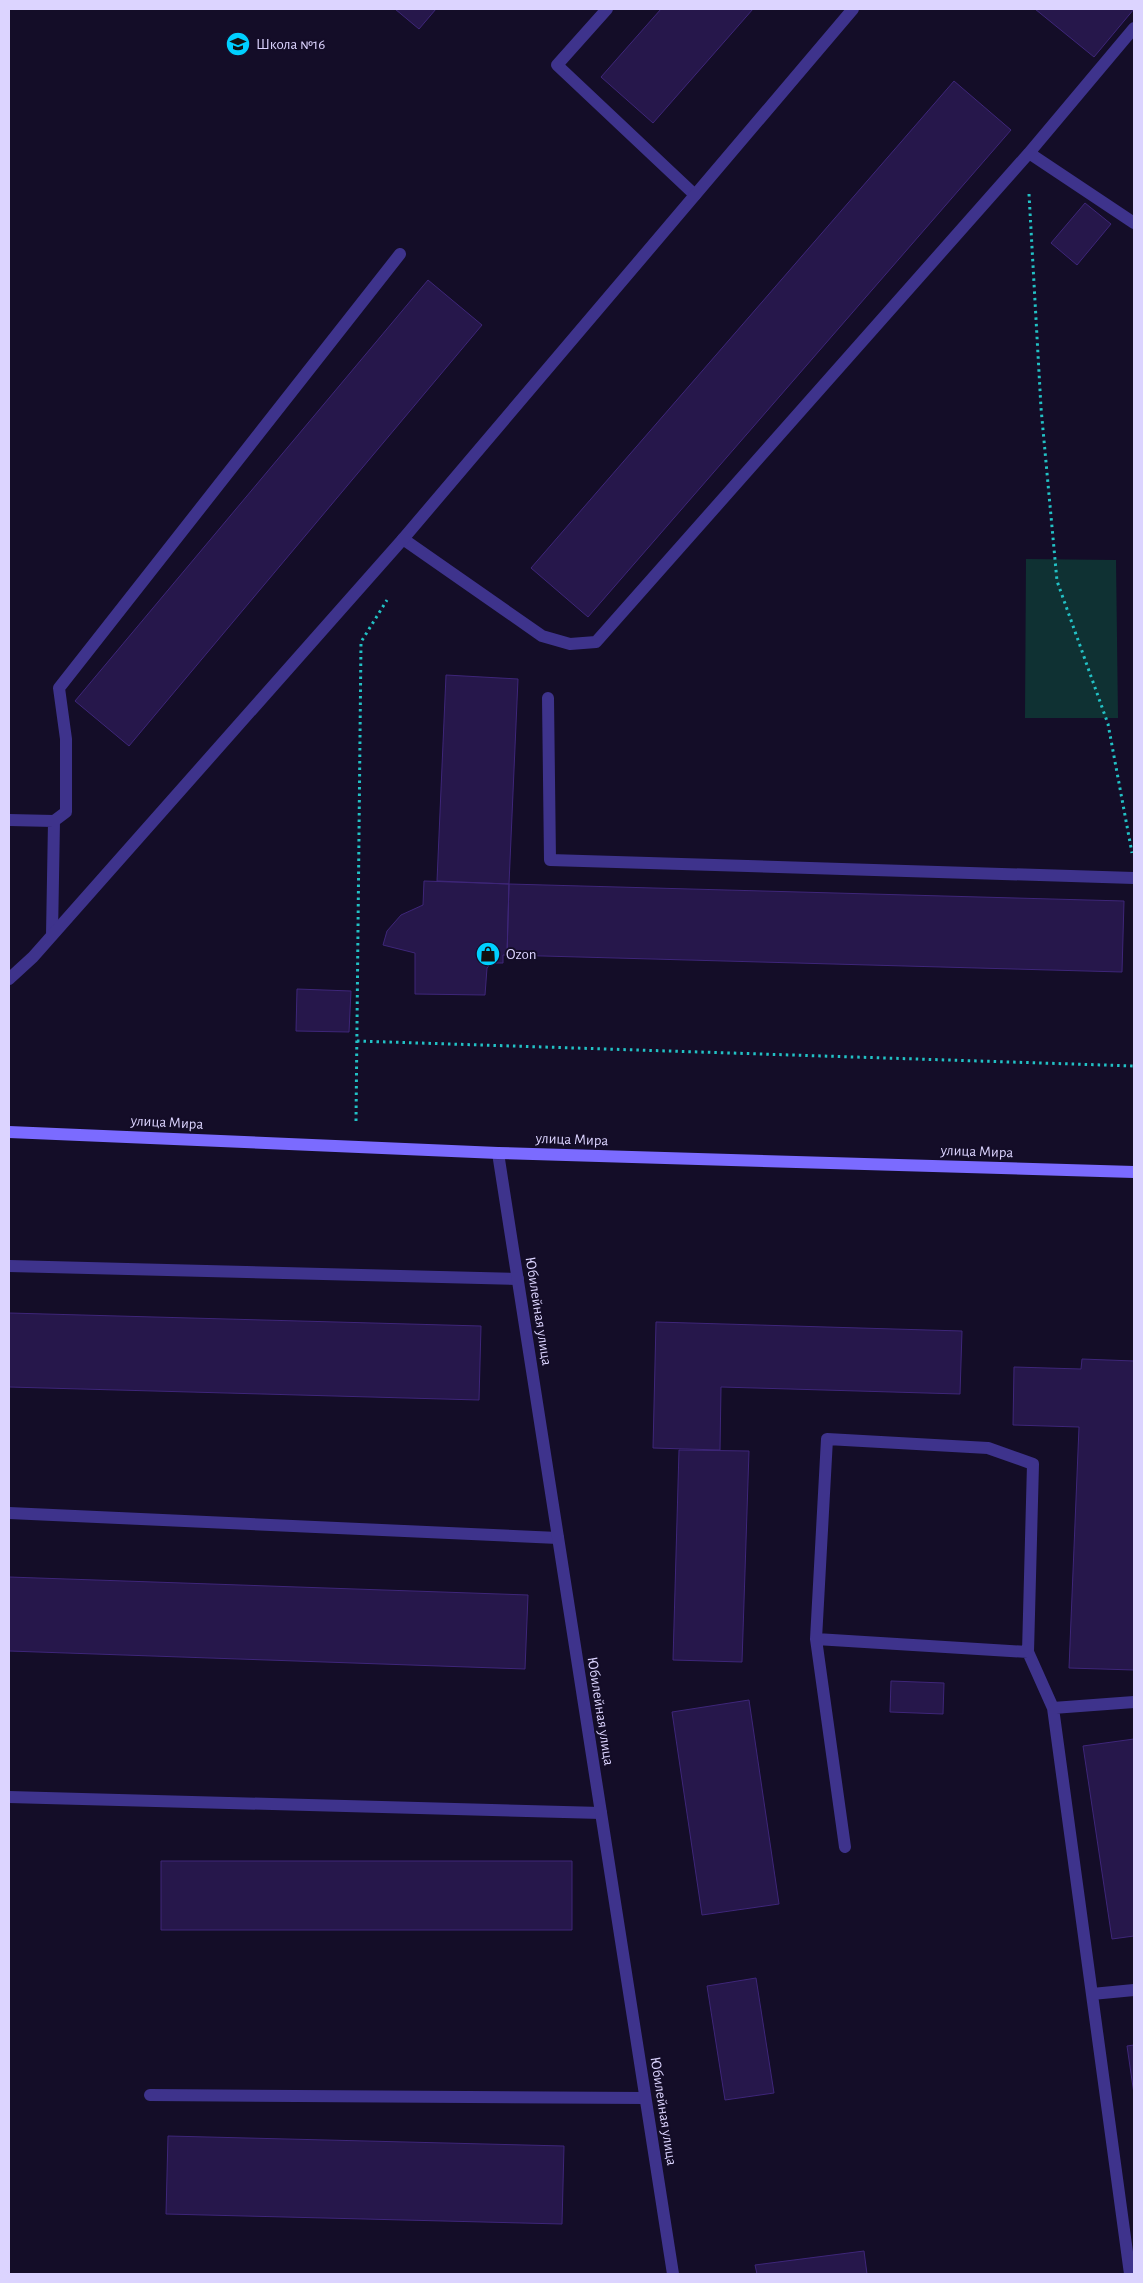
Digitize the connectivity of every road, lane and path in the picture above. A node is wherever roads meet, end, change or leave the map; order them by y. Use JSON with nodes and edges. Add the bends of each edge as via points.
{"nodes":[{"id":1,"x":607,"y":9,"type":"edge"},
{"id":2,"x":853,"y":9,"type":"edge"},
{"id":3,"x":1134,"y":28,"type":"edge"},
{"id":4,"x":1029,"y":153,"type":"junction"},
{"id":5,"x":694,"y":195,"type":"junction"},
{"id":6,"x":1134,"y":223,"type":"edge"},
{"id":7,"x":400,"y":254,"type":"dead end"},
{"id":8,"x":403,"y":539,"type":"junction"},
{"id":9,"x":387,"y":600,"type":"dead end"},
{"id":10,"x":548,"y":698,"type":"dead end"},
{"id":11,"x":9,"y":820,"type":"edge"},
{"id":12,"x":54,"y":821,"type":"junction"},
{"id":13,"x":1132,"y":855,"type":"dead end"},
{"id":14,"x":1134,"y":878,"type":"edge"},
{"id":15,"x":52,"y":935,"type":"junction"},
{"id":16,"x":9,"y":980,"type":"edge"},
{"id":17,"x":357,"y":1041,"type":"junction"},
{"id":18,"x":1134,"y":1066,"type":"edge"},
{"id":19,"x":9,"y":1132,"type":"edge"},
{"id":20,"x":355,"y":1147,"type":"junction"},
{"id":21,"x":498,"y":1153,"type":"junction"},
{"id":22,"x":1134,"y":1172,"type":"edge"},
{"id":23,"x":9,"y":1266,"type":"edge"},
{"id":24,"x":518,"y":1279,"type":"junction"},
{"id":25,"x":9,"y":1513,"type":"edge"},
{"id":26,"x":558,"y":1538,"type":"junction"},
{"id":27,"x":816,"y":1640,"type":"junction"},
{"id":28,"x":1028,"y":1652,"type":"junction"},
{"id":29,"x":1134,"y":1702,"type":"edge"},
{"id":30,"x":1053,"y":1708,"type":"junction"},
{"id":31,"x":9,"y":1797,"type":"edge"},
{"id":32,"x":601,"y":1813,"type":"junction"},
{"id":33,"x":845,"y":1847,"type":"dead end"},
{"id":34,"x":1134,"y":1990,"type":"edge"},
{"id":35,"x":1092,"y":1994,"type":"junction"},
{"id":36,"x":150,"y":2095,"type":"dead end"},
{"id":37,"x":645,"y":2098,"type":"junction"},
{"id":38,"x":672,"y":2274,"type":"edge"},
{"id":39,"x":1130,"y":2274,"type":"edge"}],
"edges":[{"from":1,"to":5,"type":"street","via":[[557,65]]},
{"from":2,"to":5,"type":"street"},
{"from":3,"to":4,"type":"street"},
{"from":4,"to":6,"type":"street"},
{"from":4,"to":8,"type":"street","via":[[596,642],[570,644],[542,636]]},
{"from":4,"to":13,"type":"path","via":[[1041,408],[1057,581],[1108,724]]},
{"from":5,"to":8,"type":"street"},
{"from":7,"to":12,"type":"street","via":[[59,688],[66,739],[66,812]]},
{"from":8,"to":15,"type":"street"},
{"from":9,"to":17,"type":"path","via":[[361,642]]},
{"from":10,"to":14,"type":"street","via":[[550,860]]},
{"from":11,"to":12,"type":"street"},
{"from":12,"to":15,"type":"street"},
{"from":15,"to":16,"type":"street"},
{"from":17,"to":18,"type":"path"},
{"from":17,"to":20,"type":"path"},
{"from":19,"to":20,"type":"street","name":"улица Мира"},
{"from":20,"to":21,"type":"street","name":"улица Мира"},
{"from":21,"to":22,"type":"street","name":"улица Мира"},
{"from":21,"to":24,"type":"street","name":"Юбилейная улица"},
{"from":23,"to":24,"type":"street"},
{"from":24,"to":26,"type":"street","name":"Юбилейная улица"},
{"from":25,"to":26,"type":"street"},
{"from":26,"to":32,"type":"street","name":"Юбилейная улица"},
{"from":27,"to":28,"type":"street"},
{"from":27,"to":28,"type":"street","via":[[827,1439],[988,1448],[1033,1464]]},
{"from":27,"to":33,"type":"street"},
{"from":28,"to":30,"type":"street"},
{"from":29,"to":30,"type":"street"},
{"from":30,"to":35,"type":"street"},
{"from":31,"to":32,"type":"street"},
{"from":32,"to":37,"type":"street","name":"Юбилейная улица"},
{"from":34,"to":35,"type":"street"},
{"from":35,"to":39,"type":"street"},
{"from":36,"to":37,"type":"street"},
{"from":37,"to":38,"type":"street","name":"Юбилейная улица"}]}
